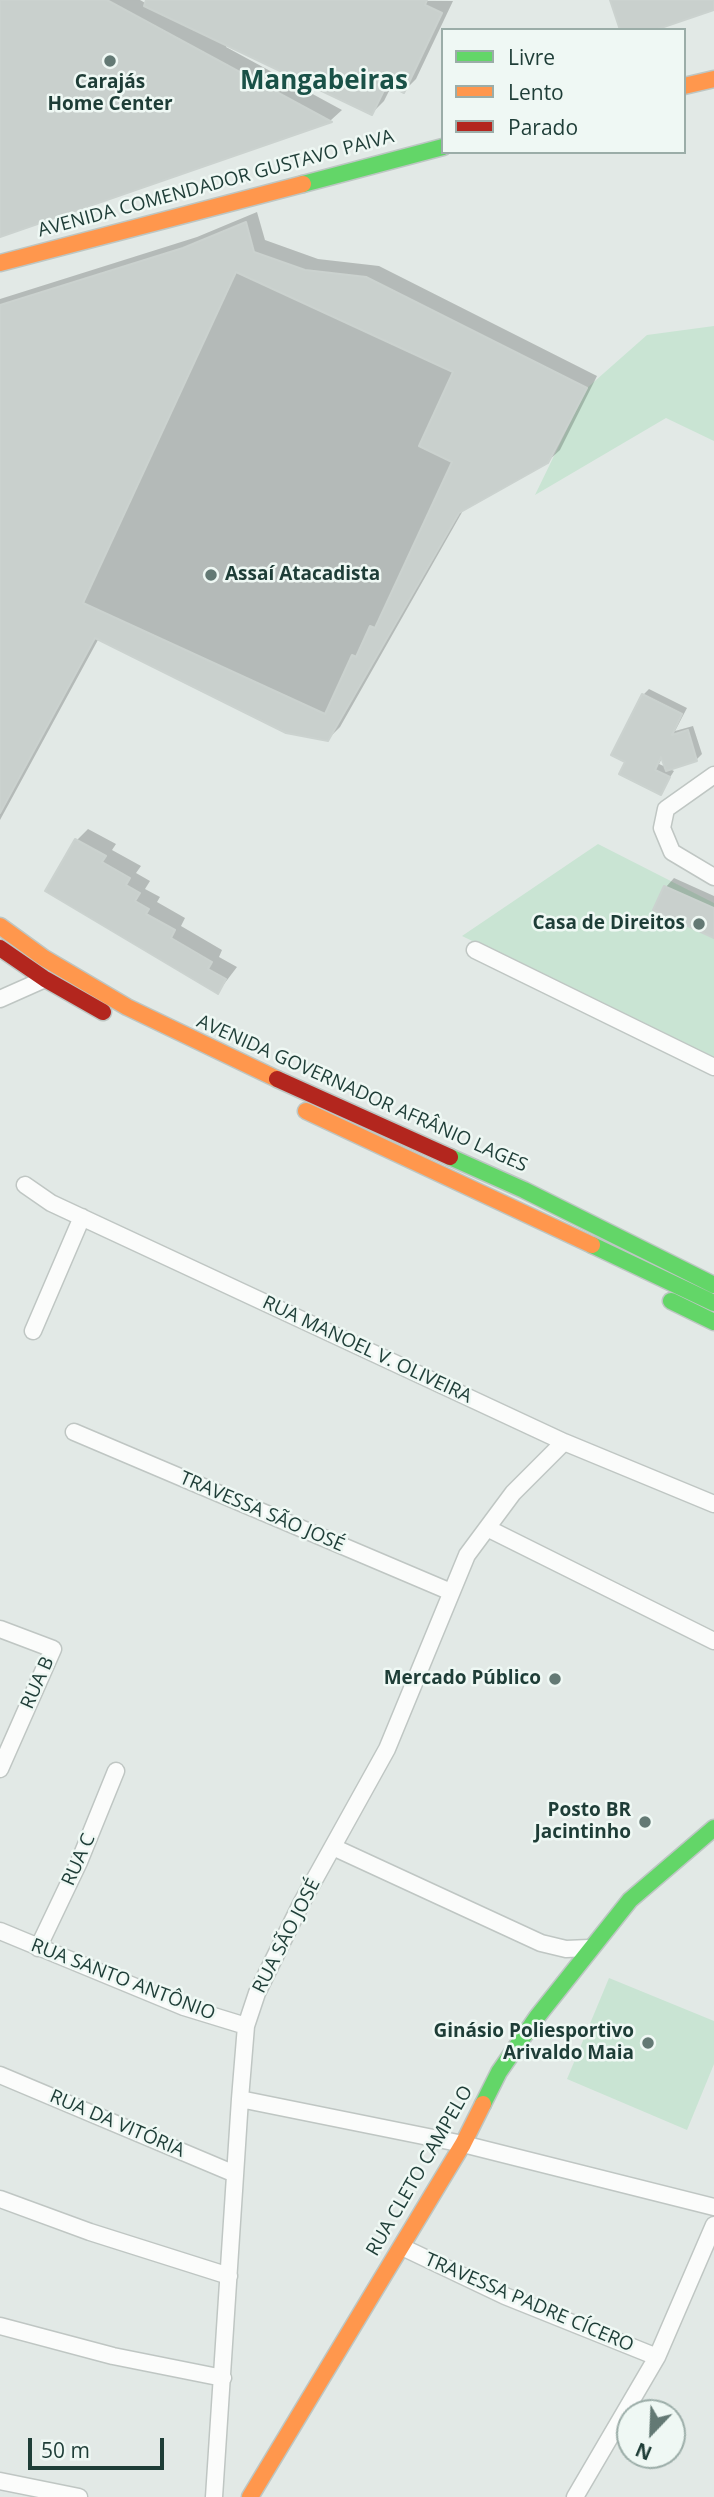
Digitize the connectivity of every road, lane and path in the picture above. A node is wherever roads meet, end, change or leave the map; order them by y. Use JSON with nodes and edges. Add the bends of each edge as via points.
{"nodes":[{"id":1,"x":714,"y":79,"type":"edge"},
{"id":2,"x":686,"y":86,"type":"edge"},
{"id":3,"x":441,"y":148,"type":"edge"},
{"id":4,"x":0,"y":263,"type":"edge"},
{"id":5,"x":714,"y":775,"type":"edge"},
{"id":6,"x":707,"y":873,"type":"edge"},
{"id":7,"x":0,"y":926,"type":"edge"},
{"id":8,"x":0,"y":948,"type":"edge"},
{"id":9,"x":475,"y":950,"type":"dead end"},
{"id":10,"x":45,"y":979,"type":"junction"},
{"id":11,"x":0,"y":999,"type":"edge"},
{"id":12,"x":142,"y":1033,"type":"dead end"},
{"id":13,"x":714,"y":1068,"type":"edge"},
{"id":14,"x":292,"y":1105,"type":"dead end"},
{"id":15,"x":25,"y":1185,"type":"dead end"},
{"id":16,"x":524,"y":1190,"type":"junction"},
{"id":17,"x":508,"y":1205,"type":"junction"},
{"id":18,"x":82,"y":1217,"type":"junction"},
{"id":19,"x":704,"y":1261,"type":"dead end"},
{"id":20,"x":714,"y":1285,"type":"edge"},
{"id":21,"x":714,"y":1303,"type":"edge"},
{"id":22,"x":714,"y":1322,"type":"edge"},
{"id":23,"x":33,"y":1331,"type":"dead end"},
{"id":24,"x":74,"y":1432,"type":"dead end"},
{"id":25,"x":564,"y":1442,"type":"junction"},
{"id":26,"x":714,"y":1504,"type":"edge"},
{"id":27,"x":487,"y":1528,"type":"junction"},
{"id":28,"x":451,"y":1592,"type":"junction"},
{"id":29,"x":0,"y":1629,"type":"edge"},
{"id":30,"x":714,"y":1641,"type":"edge"},
{"id":31,"x":0,"y":1769,"type":"edge"},
{"id":32,"x":116,"y":1772,"type":"dead end"},
{"id":33,"x":714,"y":1828,"type":"edge"},
{"id":34,"x":333,"y":1847,"type":"junction"},
{"id":35,"x":0,"y":1931,"type":"edge"},
{"id":36,"x":38,"y":1948,"type":"junction"},
{"id":37,"x":589,"y":1948,"type":"junction"},
{"id":38,"x":246,"y":2026,"type":"junction"},
{"id":39,"x":0,"y":2075,"type":"edge"},
{"id":40,"x":240,"y":2099,"type":"junction"},
{"id":41,"x":463,"y":2144,"type":"junction"},
{"id":42,"x":235,"y":2174,"type":"junction"},
{"id":43,"x":0,"y":2199,"type":"edge"},
{"id":44,"x":714,"y":2207,"type":"edge"},
{"id":45,"x":714,"y":2225,"type":"edge"},
{"id":46,"x":402,"y":2247,"type":"junction"},
{"id":47,"x":229,"y":2276,"type":"junction"},
{"id":48,"x":0,"y":2326,"type":"edge"},
{"id":49,"x":657,"y":2357,"type":"junction"},
{"id":50,"x":222,"y":2378,"type":"junction"},
{"id":51,"x":0,"y":2481,"type":"edge"},
{"id":52,"x":79,"y":2497,"type":"edge"},
{"id":53,"x":214,"y":2497,"type":"edge"},
{"id":54,"x":250,"y":2497,"type":"edge"},
{"id":55,"x":575,"y":2497,"type":"edge"}],
"edges":[{"from":1,"to":2,"type":"main road"},
{"from":3,"to":4,"type":"main road","name":"AVENIDA COMENDADOR GUSTAVO PAIVA"},
{"from":5,"to":6,"type":"street","via":[[677,799],[662,818],[672,852]]},
{"from":7,"to":16,"type":"main road","name":"AVENIDA GOVERNADOR AFRÂNIO LAGES","via":[[44,958],[184,1036]]},
{"from":8,"to":10,"type":"main road"},
{"from":9,"to":13,"type":"street"},
{"from":10,"to":11,"type":"street"},
{"from":10,"to":12,"type":"main road"},
{"from":14,"to":17,"type":"main road","name":"AVENIDA GOVERNADOR AFRÂNIO LAGES"},
{"from":15,"to":18,"type":"street","name":"RUA MANOEL V. OLIVEIRA"},
{"from":16,"to":19,"type":"main road"},
{"from":16,"to":20,"type":"main road","name":"AVENIDA GOVERNADOR AFRÂNIO LAGES"},
{"from":17,"to":21,"type":"main road","name":"AVENIDA GOVERNADOR AFRÂNIO LAGES"},
{"from":17,"to":22,"type":"main road","via":[[570,1249]]},
{"from":18,"to":23,"type":"street"},
{"from":18,"to":25,"type":"street","name":"RUA MANOEL V. OLIVEIRA"},
{"from":24,"to":28,"type":"street","name":"TRAVESSA SÃO JOSÉ"},
{"from":25,"to":26,"type":"street","name":"RUA MANOEL V. OLIVEIRA"},
{"from":25,"to":27,"type":"street","name":"RUA SÃO JOSÉ","via":[[513,1493]]},
{"from":27,"to":28,"type":"street","name":"RUA SÃO JOSÉ","via":[[467,1555]]},
{"from":27,"to":30,"type":"street"},
{"from":28,"to":34,"type":"street","name":"RUA SÃO JOSÉ","via":[[387,1749]]},
{"from":29,"to":31,"type":"street","name":"RUA B","via":[[53,1649]]},
{"from":32,"to":36,"type":"street","name":"RUA C"},
{"from":33,"to":37,"type":"main road","name":"RUA CLETO CAMPELO","via":[[630,1900]]},
{"from":34,"to":37,"type":"street","via":[[541,1943]]},
{"from":34,"to":38,"type":"street","name":"RUA SÃO JOSÉ","via":[[257,1993]]},
{"from":35,"to":36,"type":"street","name":"RUA SANTO ANTÔNIO"},
{"from":36,"to":38,"type":"street","name":"RUA SANTO ANTÔNIO","via":[[184,2007]]},
{"from":37,"to":41,"type":"main road","name":"RUA CLETO CAMPELO","via":[[499,2072]]},
{"from":38,"to":40,"type":"street","name":"RUA SÃO JOSÉ"},
{"from":39,"to":42,"type":"street","name":"RUA DA VITÓRIA"},
{"from":40,"to":41,"type":"street"},
{"from":40,"to":42,"type":"street","name":"RUA SÃO JOSÉ"},
{"from":41,"to":44,"type":"street"},
{"from":41,"to":46,"type":"main road","name":"RUA CLETO CAMPELO"},
{"from":42,"to":47,"type":"street","name":"RUA SÃO JOSÉ"},
{"from":43,"to":47,"type":"street"},
{"from":45,"to":49,"type":"street"},
{"from":46,"to":49,"type":"street","name":"TRAVESSA PADRE CÍCERO","via":[[505,2296]]},
{"from":46,"to":54,"type":"main road","name":"RUA CLETO CAMPELO"},
{"from":47,"to":50,"type":"street","name":"RUA SÃO JOSÉ"},
{"from":48,"to":50,"type":"street"},
{"from":49,"to":55,"type":"street"},
{"from":50,"to":53,"type":"street","name":"RUA SÃO JOSÉ"},
{"from":51,"to":52,"type":"street"}]}
